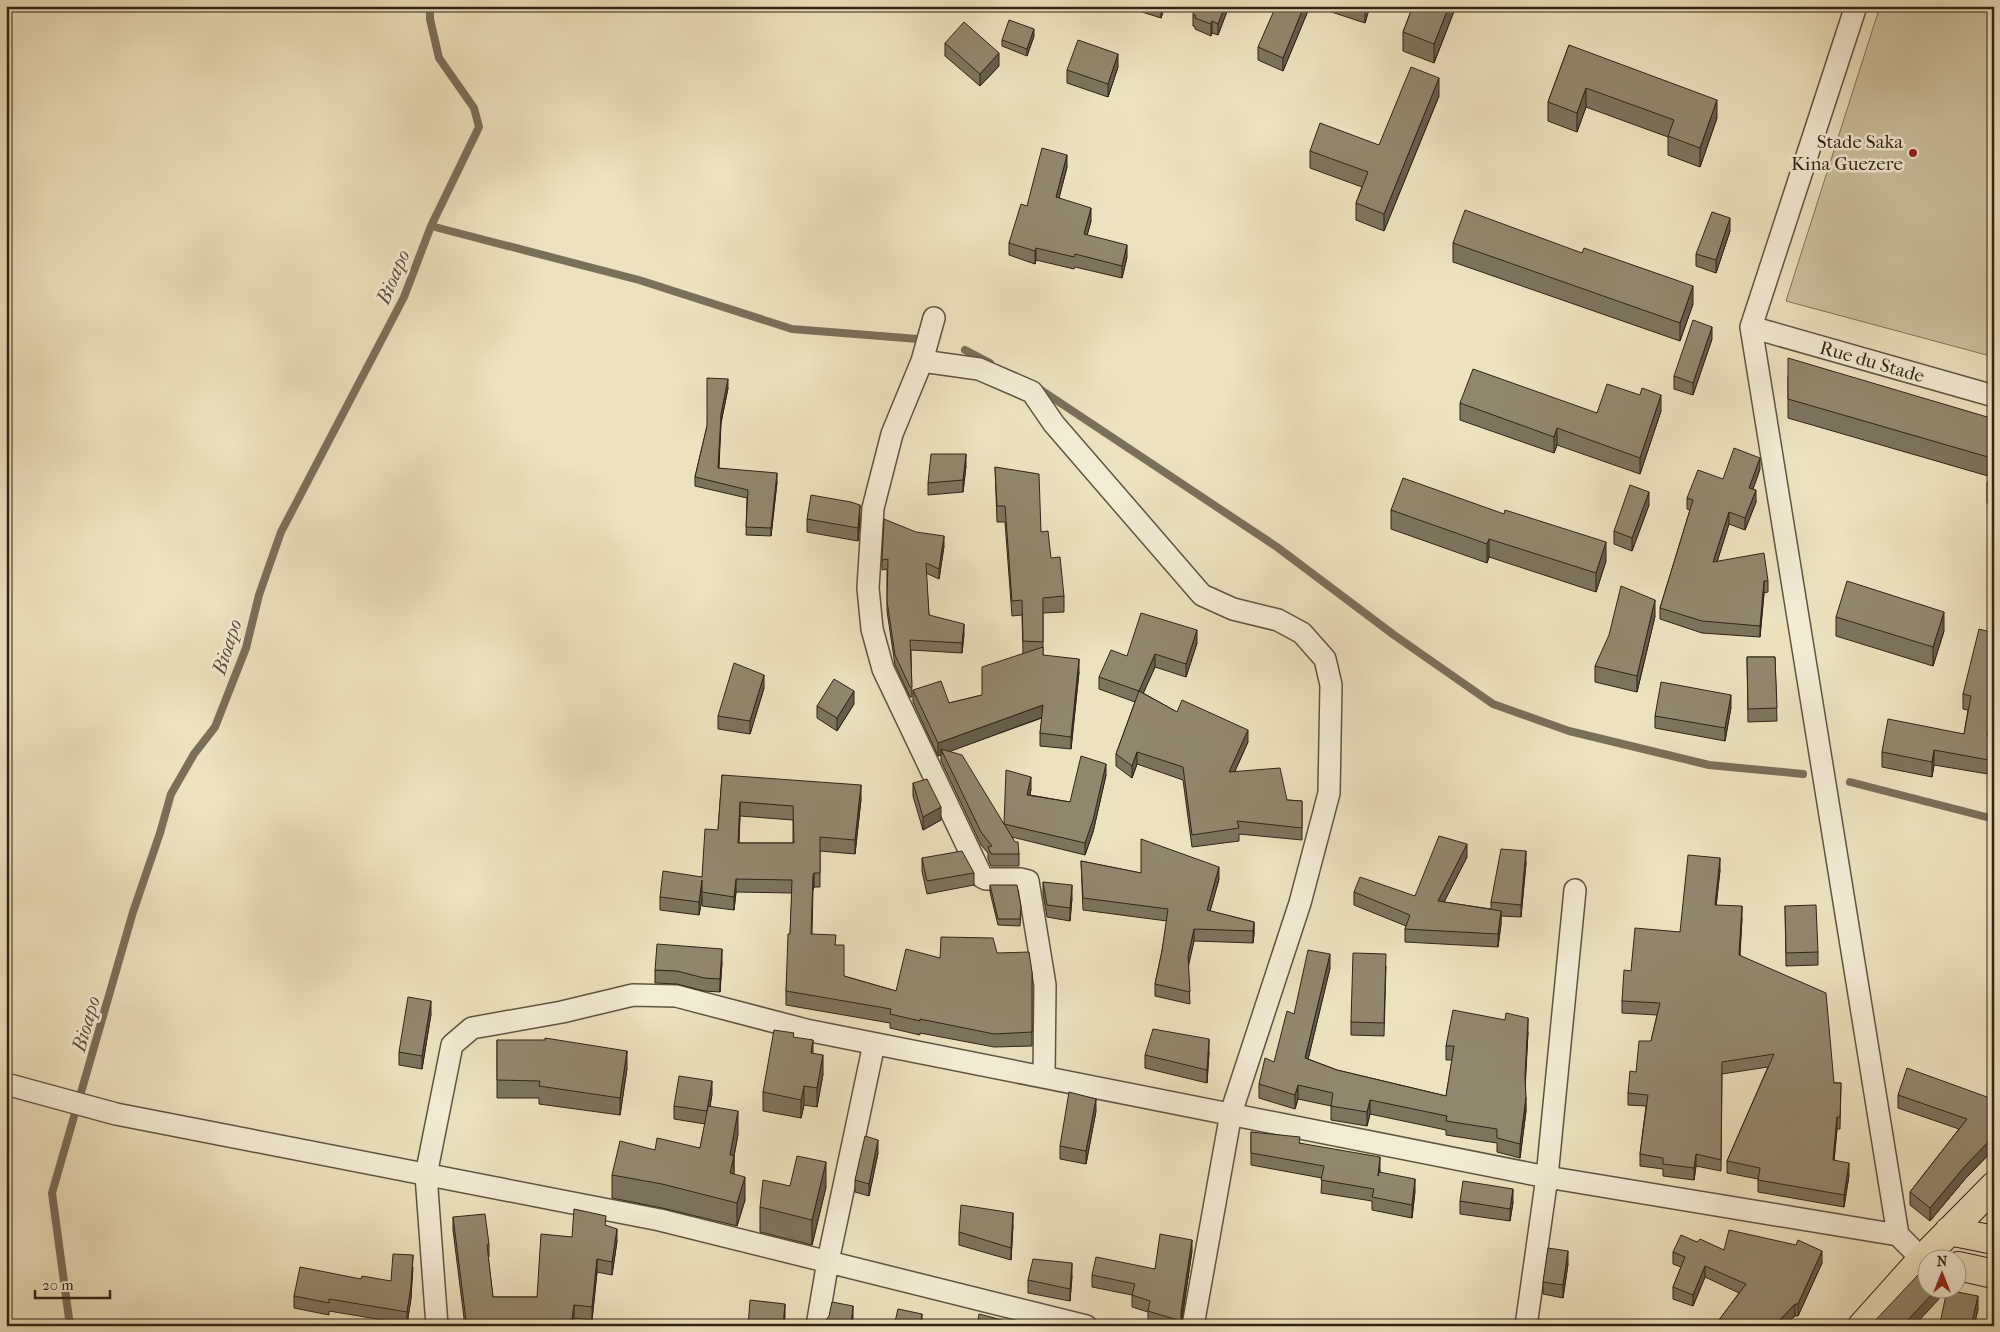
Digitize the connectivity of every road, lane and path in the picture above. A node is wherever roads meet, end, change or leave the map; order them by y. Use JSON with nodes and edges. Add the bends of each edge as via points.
{"nodes":[{"id":1,"x":1856,"y":6,"type":"edge"},
{"id":2,"x":934,"y":318,"type":"dead end"},
{"id":3,"x":1751,"y":327,"type":"junction"},
{"id":4,"x":922,"y":361,"type":"junction"},
{"id":5,"x":1994,"y":396,"type":"edge"},
{"id":6,"x":1575,"y":890,"type":"dead end"},
{"id":7,"x":874,"y":1044,"type":"junction"},
{"id":8,"x":1044,"y":1077,"type":"junction"},
{"id":9,"x":6,"y":1084,"type":"edge"},
{"id":10,"x":1231,"y":1113,"type":"junction"},
{"id":11,"x":426,"y":1176,"type":"junction"},
{"id":12,"x":1547,"y":1177,"type":"junction"},
{"id":13,"x":1994,"y":1186,"type":"edge"},
{"id":14,"x":1949,"y":1231,"type":"junction"},
{"id":15,"x":1898,"y":1235,"type":"junction"},
{"id":16,"x":1994,"y":1240,"type":"edge"},
{"id":17,"x":1933,"y":1250,"type":"edge"},
{"id":18,"x":1918,"y":1253,"type":"edge"},
{"id":19,"x":828,"y":1261,"type":"junction"},
{"id":20,"x":1918,"y":1266,"type":"edge"},
{"id":21,"x":1968,"y":1268,"type":"edge"},
{"id":22,"x":1994,"y":1274,"type":"edge"},
{"id":23,"x":437,"y":1326,"type":"edge"},
{"id":24,"x":817,"y":1326,"type":"edge"},
{"id":25,"x":1086,"y":1326,"type":"edge"},
{"id":26,"x":1193,"y":1326,"type":"edge"},
{"id":27,"x":1526,"y":1326,"type":"edge"},
{"id":28,"x":1862,"y":1326,"type":"edge"}],
"edges":[{"from":1,"to":3,"type":"street"},
{"from":2,"to":4,"type":"street"},
{"from":3,"to":5,"type":"street","name":"Rue du Stade"},
{"from":3,"to":15,"type":"street"},
{"from":4,"to":8,"type":"street","via":[[892,434],[873,508],[868,568],[872,629],[883,670],[982,877],[1028,881],[1045,985]]},
{"from":4,"to":10,"type":"street","via":[[979,368],[1032,392],[1059,430],[1202,595],[1233,610],[1278,620],[1302,633],[1326,659],[1331,685],[1329,793],[1300,903]]},
{"from":6,"to":12,"type":"street"},
{"from":7,"to":8,"type":"street"},
{"from":7,"to":11,"type":"street","via":[[676,996],[633,995],[472,1028],[452,1045]]},
{"from":7,"to":19,"type":"street"},
{"from":8,"to":10,"type":"street"},
{"from":9,"to":11,"type":"street","via":[[116,1114]]},
{"from":10,"to":12,"type":"street"},
{"from":10,"to":26,"type":"street"},
{"from":11,"to":19,"type":"street","via":[[660,1220]]},
{"from":11,"to":23,"type":"street"},
{"from":12,"to":15,"type":"street"},
{"from":12,"to":27,"type":"street"},
{"from":13,"to":14,"type":"main road"},
{"from":14,"to":16,"type":"main road"},
{"from":14,"to":17,"type":"main road"},
{"from":15,"to":18,"type":"street"},
{"from":19,"to":24,"type":"street"},
{"from":19,"to":25,"type":"street"},
{"from":20,"to":28,"type":"main road"},
{"from":21,"to":22,"type":"main road"}]}
